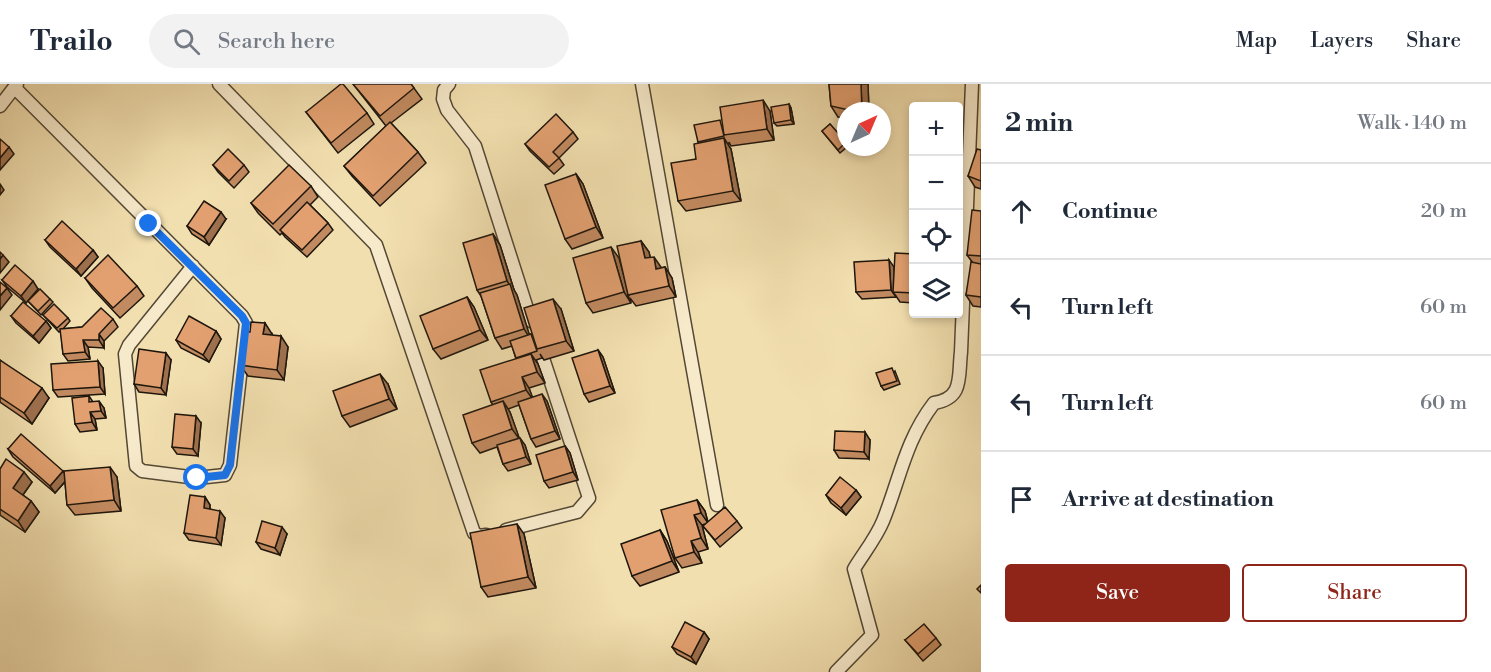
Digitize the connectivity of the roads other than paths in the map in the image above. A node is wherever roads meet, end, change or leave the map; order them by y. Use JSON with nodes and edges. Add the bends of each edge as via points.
{"nodes":[{"id":1,"x":219,"y":84,"type":"edge"},
{"id":2,"x":450,"y":84,"type":"edge"},
{"id":3,"x":642,"y":84,"type":"edge"},
{"id":4,"x":972,"y":84,"type":"edge"},
{"id":5,"x":16,"y":86,"type":"edge"},
{"id":6,"x":0,"y":106,"type":"edge"},
{"id":7,"x":193,"y":266,"type":"junction"},
{"id":8,"x":717,"y":505,"type":"dead end"},
{"id":9,"x":836,"y":672,"type":"edge"}],
"edges":[{"from":1,"to":2,"type":"street","via":[[376,245],[474,533],[480,536],[577,512],[589,498],[475,146],[442,99]]},
{"from":3,"to":8,"type":"street"},
{"from":4,"to":9,"type":"street","via":[[956,393],[948,401],[934,403],[923,417],[906,449],[882,523],[854,569],[872,635]]},
{"from":5,"to":6,"type":"street"},
{"from":5,"to":7,"type":"street"},
{"from":7,"to":7,"type":"street","via":[[246,323],[230,465],[225,475],[197,478],[142,471],[136,466],[125,354]]}]}
